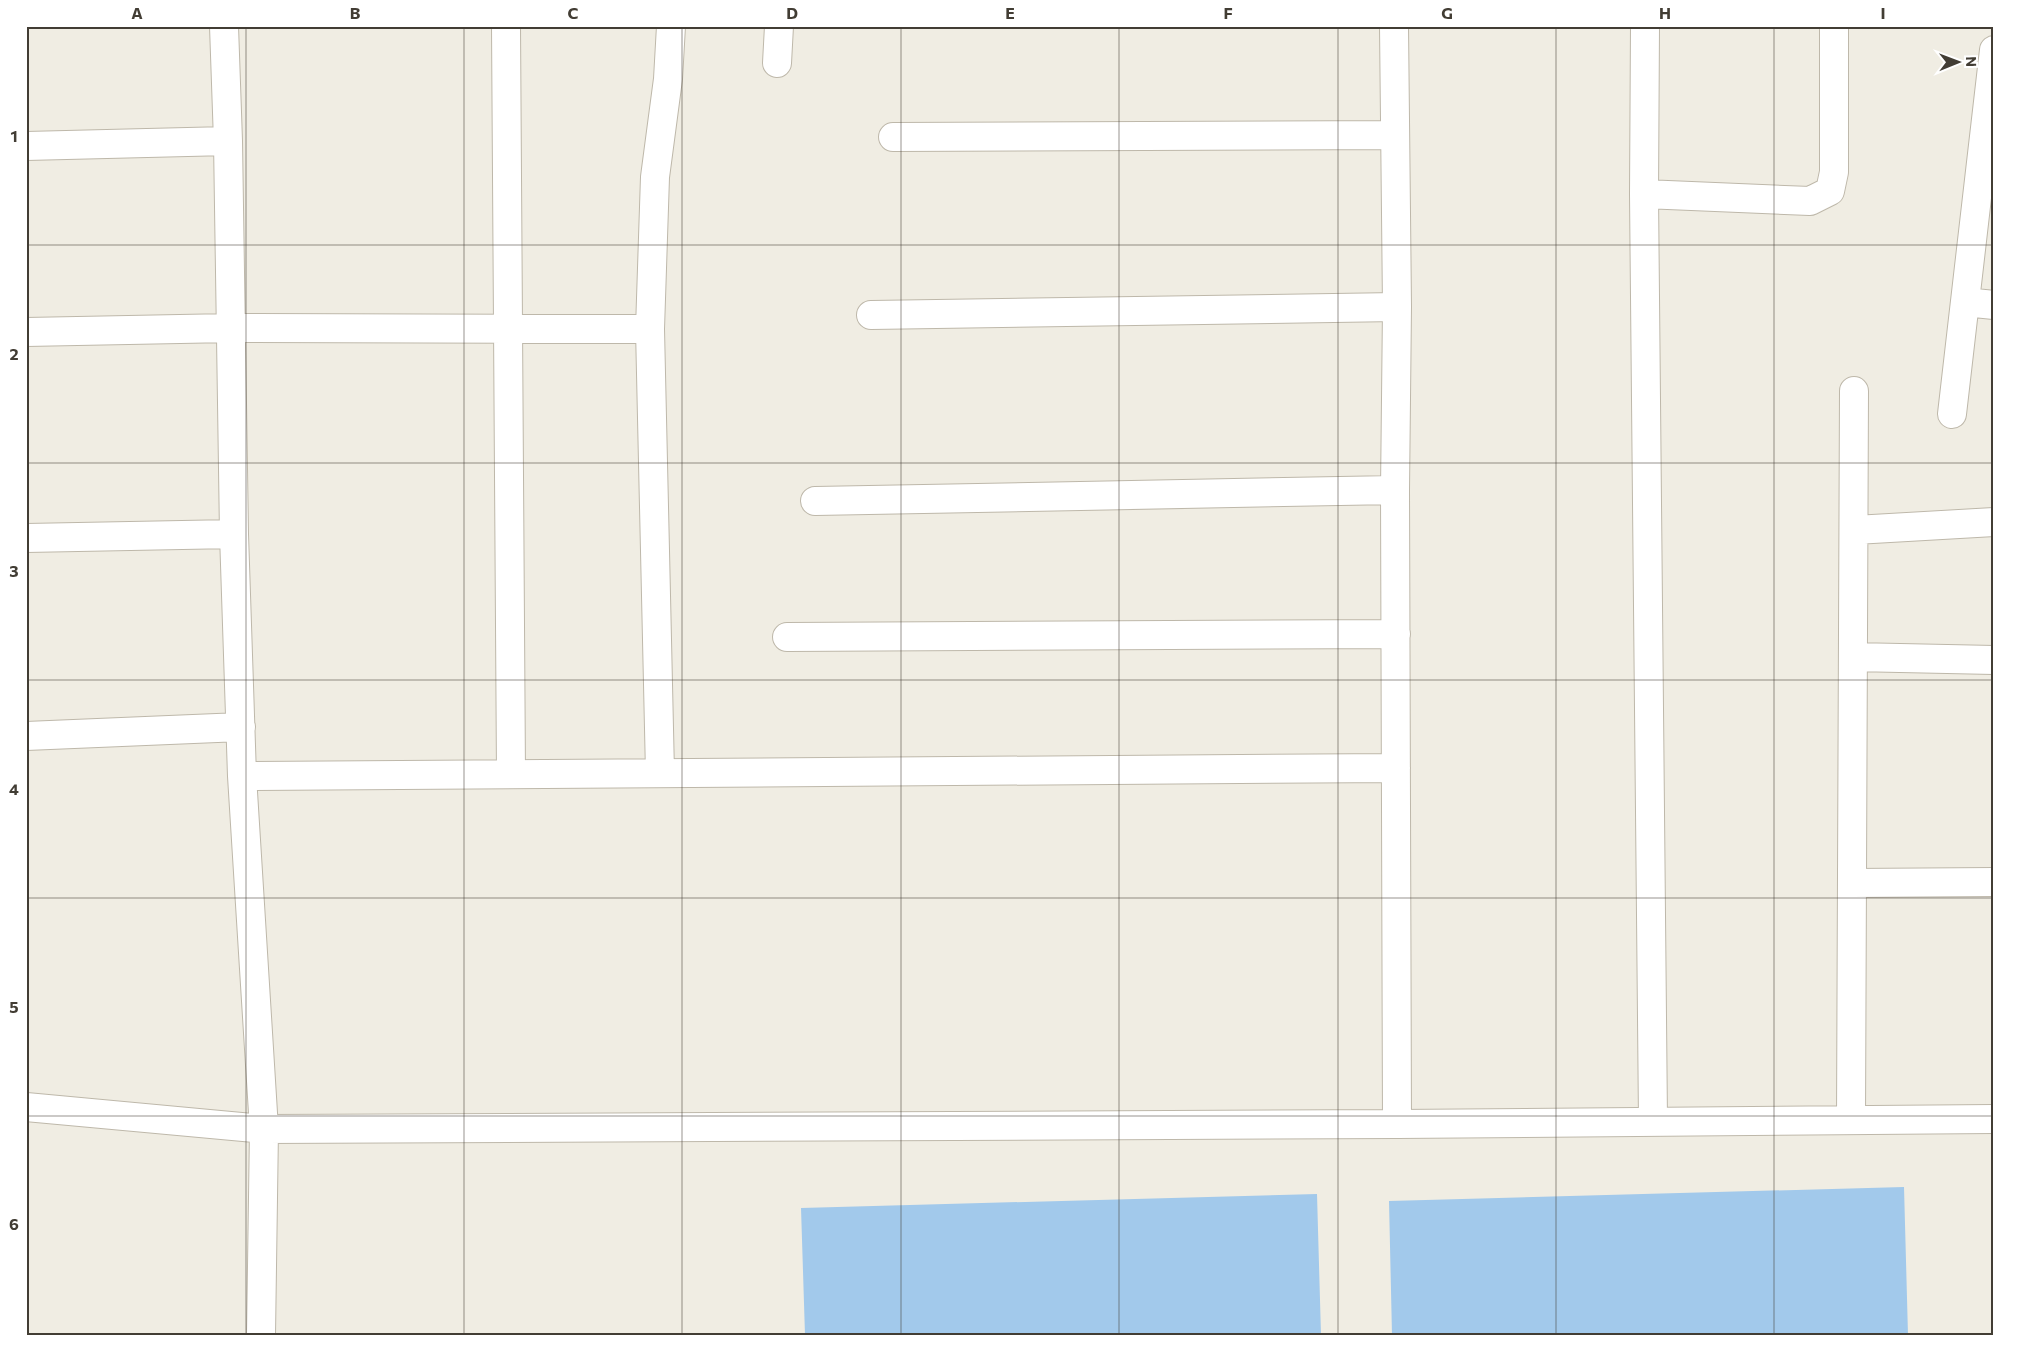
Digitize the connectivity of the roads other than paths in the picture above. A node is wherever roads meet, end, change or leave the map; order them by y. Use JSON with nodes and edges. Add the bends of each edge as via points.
{"nodes":[{"id":1,"x":224,"y":26,"type":"edge"},
{"id":2,"x":506,"y":26,"type":"edge"},
{"id":3,"x":671,"y":26,"type":"edge"},
{"id":4,"x":779,"y":26,"type":"edge"},
{"id":5,"x":1394,"y":26,"type":"edge"},
{"id":6,"x":1645,"y":26,"type":"edge"},
{"id":7,"x":1834,"y":26,"type":"edge"},
{"id":8,"x":1994,"y":50,"type":"edge"},
{"id":9,"x":778,"y":63,"type":"dead end"},
{"id":10,"x":1992,"y":77,"type":"edge"},
{"id":11,"x":1395,"y":135,"type":"junction"},
{"id":12,"x":893,"y":137,"type":"dead end"},
{"id":13,"x":228,"y":141,"type":"junction"},
{"id":14,"x":26,"y":146,"type":"edge"},
{"id":15,"x":1644,"y":194,"type":"junction"},
{"id":16,"x":1964,"y":302,"type":"junction"},
{"id":17,"x":1994,"y":305,"type":"edge"},
{"id":18,"x":1397,"y":307,"type":"junction"},
{"id":19,"x":871,"y":315,"type":"dead end"},
{"id":20,"x":508,"y":327,"type":"junction"},
{"id":21,"x":231,"y":328,"type":"junction"},
{"id":22,"x":650,"y":329,"type":"junction"},
{"id":23,"x":26,"y":332,"type":"edge"},
{"id":24,"x":1854,"y":391,"type":"dead end"},
{"id":25,"x":1952,"y":414,"type":"dead end"},
{"id":26,"x":1395,"y":490,"type":"junction"},
{"id":27,"x":816,"y":501,"type":"dead end"},
{"id":28,"x":1994,"y":522,"type":"edge"},
{"id":29,"x":1854,"y":530,"type":"junction"},
{"id":30,"x":234,"y":534,"type":"junction"},
{"id":31,"x":26,"y":538,"type":"edge"},
{"id":32,"x":1396,"y":634,"type":"junction"},
{"id":33,"x":787,"y":637,"type":"dead end"},
{"id":34,"x":1853,"y":657,"type":"junction"},
{"id":35,"x":1994,"y":660,"type":"edge"},
{"id":36,"x":241,"y":727,"type":"junction"},
{"id":37,"x":26,"y":736,"type":"edge"},
{"id":38,"x":1396,"y":768,"type":"junction"},
{"id":39,"x":660,"y":773,"type":"junction"},
{"id":40,"x":511,"y":774,"type":"junction"},
{"id":41,"x":242,"y":776,"type":"junction"},
{"id":42,"x":1994,"y":882,"type":"edge"},
{"id":43,"x":1852,"y":883,"type":"junction"},
{"id":44,"x":26,"y":1107,"type":"edge"},
{"id":45,"x":1994,"y":1119,"type":"edge"},
{"id":46,"x":1850,"y":1120,"type":"junction"},
{"id":47,"x":1653,"y":1121,"type":"junction"},
{"id":48,"x":1397,"y":1124,"type":"junction"},
{"id":49,"x":264,"y":1129,"type":"junction"},
{"id":50,"x":260,"y":1335,"type":"edge"}],
"edges":[{"from":1,"to":13,"type":"street"},
{"from":2,"to":20,"type":"street"},
{"from":3,"to":22,"type":"street","via":[[668,79],[655,178]]},
{"from":4,"to":9,"type":"street"},
{"from":5,"to":11,"type":"street"},
{"from":6,"to":15,"type":"street"},
{"from":7,"to":15,"type":"street","via":[[1834,172],[1830,191],[1810,201]]},
{"from":8,"to":10,"type":"street"},
{"from":10,"to":16,"type":"street"},
{"from":11,"to":12,"type":"street"},
{"from":11,"to":18,"type":"street"},
{"from":13,"to":14,"type":"street"},
{"from":13,"to":21,"type":"street"},
{"from":15,"to":47,"type":"street"},
{"from":16,"to":17,"type":"street"},
{"from":16,"to":25,"type":"street"},
{"from":18,"to":19,"type":"street"},
{"from":18,"to":26,"type":"street"},
{"from":20,"to":21,"type":"street"},
{"from":20,"to":22,"type":"street"},
{"from":20,"to":40,"type":"street"},
{"from":21,"to":23,"type":"street"},
{"from":21,"to":30,"type":"street"},
{"from":22,"to":39,"type":"street"},
{"from":24,"to":29,"type":"street"},
{"from":26,"to":27,"type":"street"},
{"from":26,"to":32,"type":"street"},
{"from":28,"to":29,"type":"street"},
{"from":29,"to":34,"type":"street"},
{"from":30,"to":31,"type":"street"},
{"from":30,"to":36,"type":"street"},
{"from":32,"to":33,"type":"street"},
{"from":32,"to":38,"type":"street"},
{"from":34,"to":35,"type":"street"},
{"from":34,"to":43,"type":"street"},
{"from":36,"to":37,"type":"street"},
{"from":36,"to":41,"type":"street"},
{"from":38,"to":39,"type":"street"},
{"from":38,"to":48,"type":"street"},
{"from":39,"to":40,"type":"street"},
{"from":40,"to":41,"type":"street"},
{"from":41,"to":49,"type":"street"},
{"from":42,"to":43,"type":"street"},
{"from":43,"to":46,"type":"street"},
{"from":44,"to":49,"type":"street"},
{"from":45,"to":46,"type":"street"},
{"from":46,"to":47,"type":"street"},
{"from":47,"to":48,"type":"street"},
{"from":48,"to":49,"type":"street"},
{"from":49,"to":50,"type":"street"}]}
